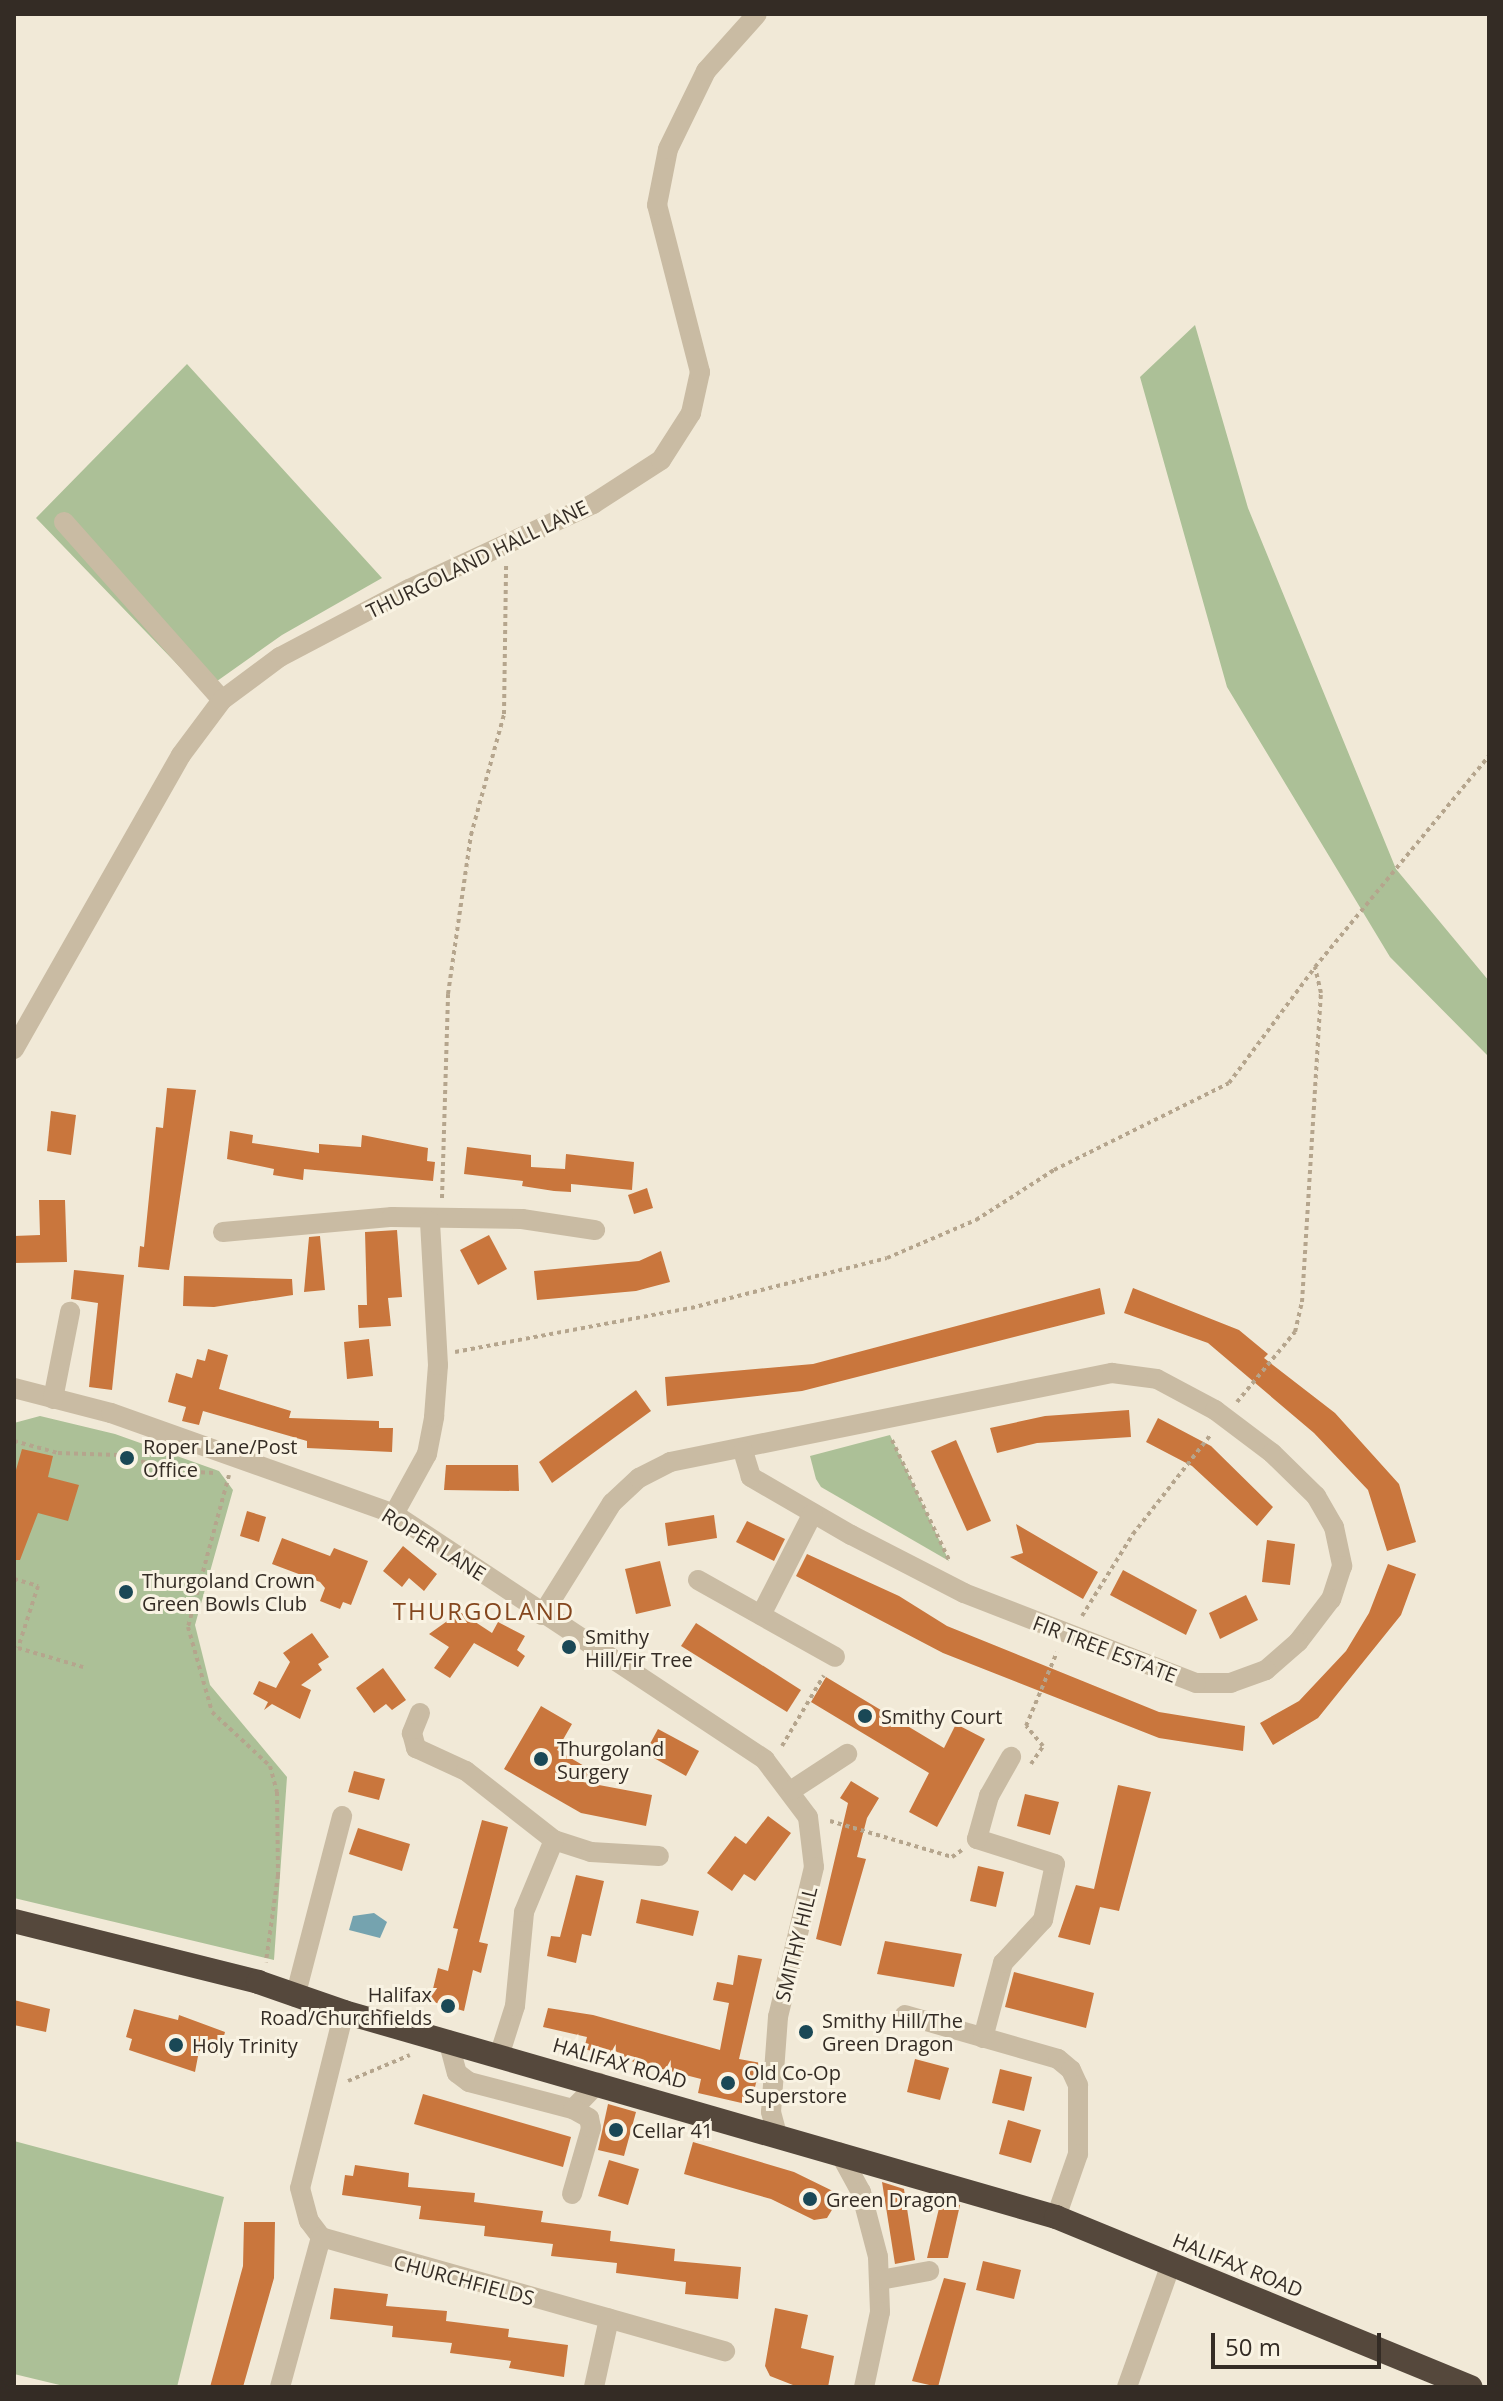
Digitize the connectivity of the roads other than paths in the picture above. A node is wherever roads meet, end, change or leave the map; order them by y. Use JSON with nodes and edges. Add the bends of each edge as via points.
{"nodes":[{"id":1,"x":757,"y":14,"type":"edge"},
{"id":2,"x":64,"y":522,"type":"dead end"},
{"id":3,"x":222,"y":700,"type":"junction"},
{"id":4,"x":14,"y":1049,"type":"edge"},
{"id":5,"x":436,"y":1220,"type":"junction"},
{"id":6,"x":595,"y":1230,"type":"dead end"},
{"id":7,"x":223,"y":1232,"type":"dead end"},
{"id":8,"x":70,"y":1312,"type":"dead end"},
{"id":9,"x":14,"y":1388,"type":"edge"},
{"id":10,"x":53,"y":1399,"type":"junction"},
{"id":11,"x":743,"y":1451,"type":"junction"},
{"id":12,"x":813,"y":1513,"type":"junction"},
{"id":13,"x":394,"y":1514,"type":"junction"},
{"id":14,"x":698,"y":1580,"type":"dead end"},
{"id":15,"x":542,"y":1615,"type":"junction"},
{"id":16,"x":761,"y":1615,"type":"junction"},
{"id":17,"x":835,"y":1657,"type":"road end"},
{"id":18,"x":420,"y":1713,"type":"dead end"},
{"id":19,"x":847,"y":1754,"type":"dead end"},
{"id":20,"x":1011,"y":1757,"type":"dead end"},
{"id":21,"x":770,"y":1766,"type":"joint"},
{"id":22,"x":792,"y":1790,"type":"junction"},
{"id":23,"x":342,"y":1816,"type":"dead end"},
{"id":24,"x":554,"y":1840,"type":"junction"},
{"id":25,"x":659,"y":1856,"type":"dead end"},
{"id":26,"x":14,"y":1921,"type":"edge"},
{"id":27,"x":295,"y":1997,"type":"junction"},
{"id":28,"x":344,"y":2012,"type":"junction"},
{"id":29,"x":905,"y":2015,"type":"dead end"},
{"id":30,"x":983,"y":2038,"type":"junction"},
{"id":31,"x":448,"y":2040,"type":"junction"},
{"id":32,"x":500,"y":2053,"type":"junction"},
{"id":33,"x":599,"y":2082,"type":"junction"},
{"id":34,"x":573,"y":2109,"type":"junction"},
{"id":35,"x":777,"y":2134,"type":"junction"},
{"id":36,"x":839,"y":2152,"type":"junction"},
{"id":37,"x":572,"y":2194,"type":"dead end"},
{"id":38,"x":1056,"y":2217,"type":"junction"},
{"id":39,"x":321,"y":2237,"type":"junction"},
{"id":40,"x":1171,"y":2264,"type":"junction"},
{"id":41,"x":929,"y":2271,"type":"dead end"},
{"id":42,"x":880,"y":2280,"type":"junction"},
{"id":43,"x":609,"y":2319,"type":"junction"},
{"id":44,"x":725,"y":2351,"type":"dead end"},
{"id":45,"x":280,"y":2387,"type":"edge"},
{"id":46,"x":594,"y":2387,"type":"edge"},
{"id":47,"x":864,"y":2387,"type":"edge"},
{"id":48,"x":1127,"y":2387,"type":"edge"},
{"id":49,"x":1471,"y":2387,"type":"edge"}],
"edges":[{"from":1,"to":3,"type":"street","name":"THURGOLAND HALL LANE","via":[[706,71],[668,149],[657,205],[700,372],[691,413],[661,460],[593,504],[409,589],[280,657]]},
{"from":2,"to":3,"type":"street"},
{"from":3,"to":4,"type":"street","name":"THURGOLAND HALL LANE","via":[[181,755]]},
{"from":5,"to":6,"type":"street","via":[[522,1219]]},
{"from":5,"to":7,"type":"street","via":[[392,1217]]},
{"from":5,"to":13,"type":"street","via":[[437,1355],[427,1454]]},
{"from":8,"to":10,"type":"street"},
{"from":9,"to":10,"type":"street","name":"ROPER LANE"},
{"from":10,"to":13,"type":"street","name":"ROPER LANE","via":[[111,1413]]},
{"from":11,"to":12,"type":"street","name":"FIR TREE ESTATE","via":[[751,1477]]},
{"from":11,"to":12,"type":"street","name":"FIR TREE ESTATE","via":[[1054,1381],[1112,1373],[1157,1379],[1215,1410],[1272,1453],[1316,1496],[1334,1527],[1342,1566],[1331,1599],[1298,1642],[1266,1670],[1231,1683],[1196,1683],[964,1593]]},
{"from":11,"to":15,"type":"street","name":"FIR TREE ESTATE","via":[[670,1462],[639,1478],[612,1503]]},
{"from":12,"to":16,"type":"street"},
{"from":13,"to":15,"type":"street","name":"ROPER LANE"},
{"from":14,"to":16,"type":"street"},
{"from":15,"to":21,"type":"street","name":"ROPER LANE","via":[[728,1732]]},
{"from":16,"to":17,"type":"street"},
{"from":18,"to":24,"type":"street","via":[[412,1733],[416,1748],[466,1771]]},
{"from":19,"to":22,"type":"street"},
{"from":20,"to":30,"type":"street","via":[[989,1796],[977,1839],[1055,1864],[1043,1920],[1003,1963]]},
{"from":21,"to":22,"type":"street","name":"SMITHY HILL"},
{"from":22,"to":35,"type":"street","name":"SMITHY HILL","via":[[808,1817],[814,1867],[778,2017],[771,2071]]},
{"from":23,"to":27,"type":"street"},
{"from":24,"to":25,"type":"street","via":[[591,1852]]},
{"from":24,"to":32,"type":"street","via":[[524,1912],[515,2006]]},
{"from":26,"to":27,"type":"highway","name":"HALIFAX ROAD","via":[[263,1984]]},
{"from":27,"to":28,"type":"highway","name":"HALIFAX ROAD"},
{"from":28,"to":31,"type":"highway","name":"HALIFAX ROAD"},
{"from":28,"to":39,"type":"street","via":[[300,2188],[309,2221]]},
{"from":29,"to":30,"type":"street"},
{"from":30,"to":38,"type":"street","via":[[1058,2059],[1078,2085],[1078,2154]]},
{"from":31,"to":32,"type":"highway","name":"HALIFAX ROAD"},
{"from":31,"to":34,"type":"street","via":[[457,2073],[469,2082]]},
{"from":32,"to":33,"type":"highway","name":"HALIFAX ROAD"},
{"from":33,"to":34,"type":"street"},
{"from":33,"to":35,"type":"highway","name":"HALIFAX ROAD"},
{"from":34,"to":37,"type":"street","via":[[589,2118],[591,2128]]},
{"from":35,"to":36,"type":"highway","name":"HALIFAX ROAD"},
{"from":36,"to":38,"type":"highway","name":"HALIFAX ROAD"},
{"from":36,"to":42,"type":"street","via":[[867,2209]]},
{"from":38,"to":40,"type":"highway","name":"HALIFAX ROAD"},
{"from":39,"to":43,"type":"street","name":"CHURCHFIELDS"},
{"from":39,"to":45,"type":"street"},
{"from":40,"to":48,"type":"street"},
{"from":40,"to":49,"type":"highway","name":"HALIFAX ROAD"},
{"from":41,"to":42,"type":"street"},
{"from":42,"to":47,"type":"street","via":[[873,2357]]},
{"from":43,"to":44,"type":"street","name":"CHURCHFIELDS"},
{"from":43,"to":46,"type":"street"}]}
